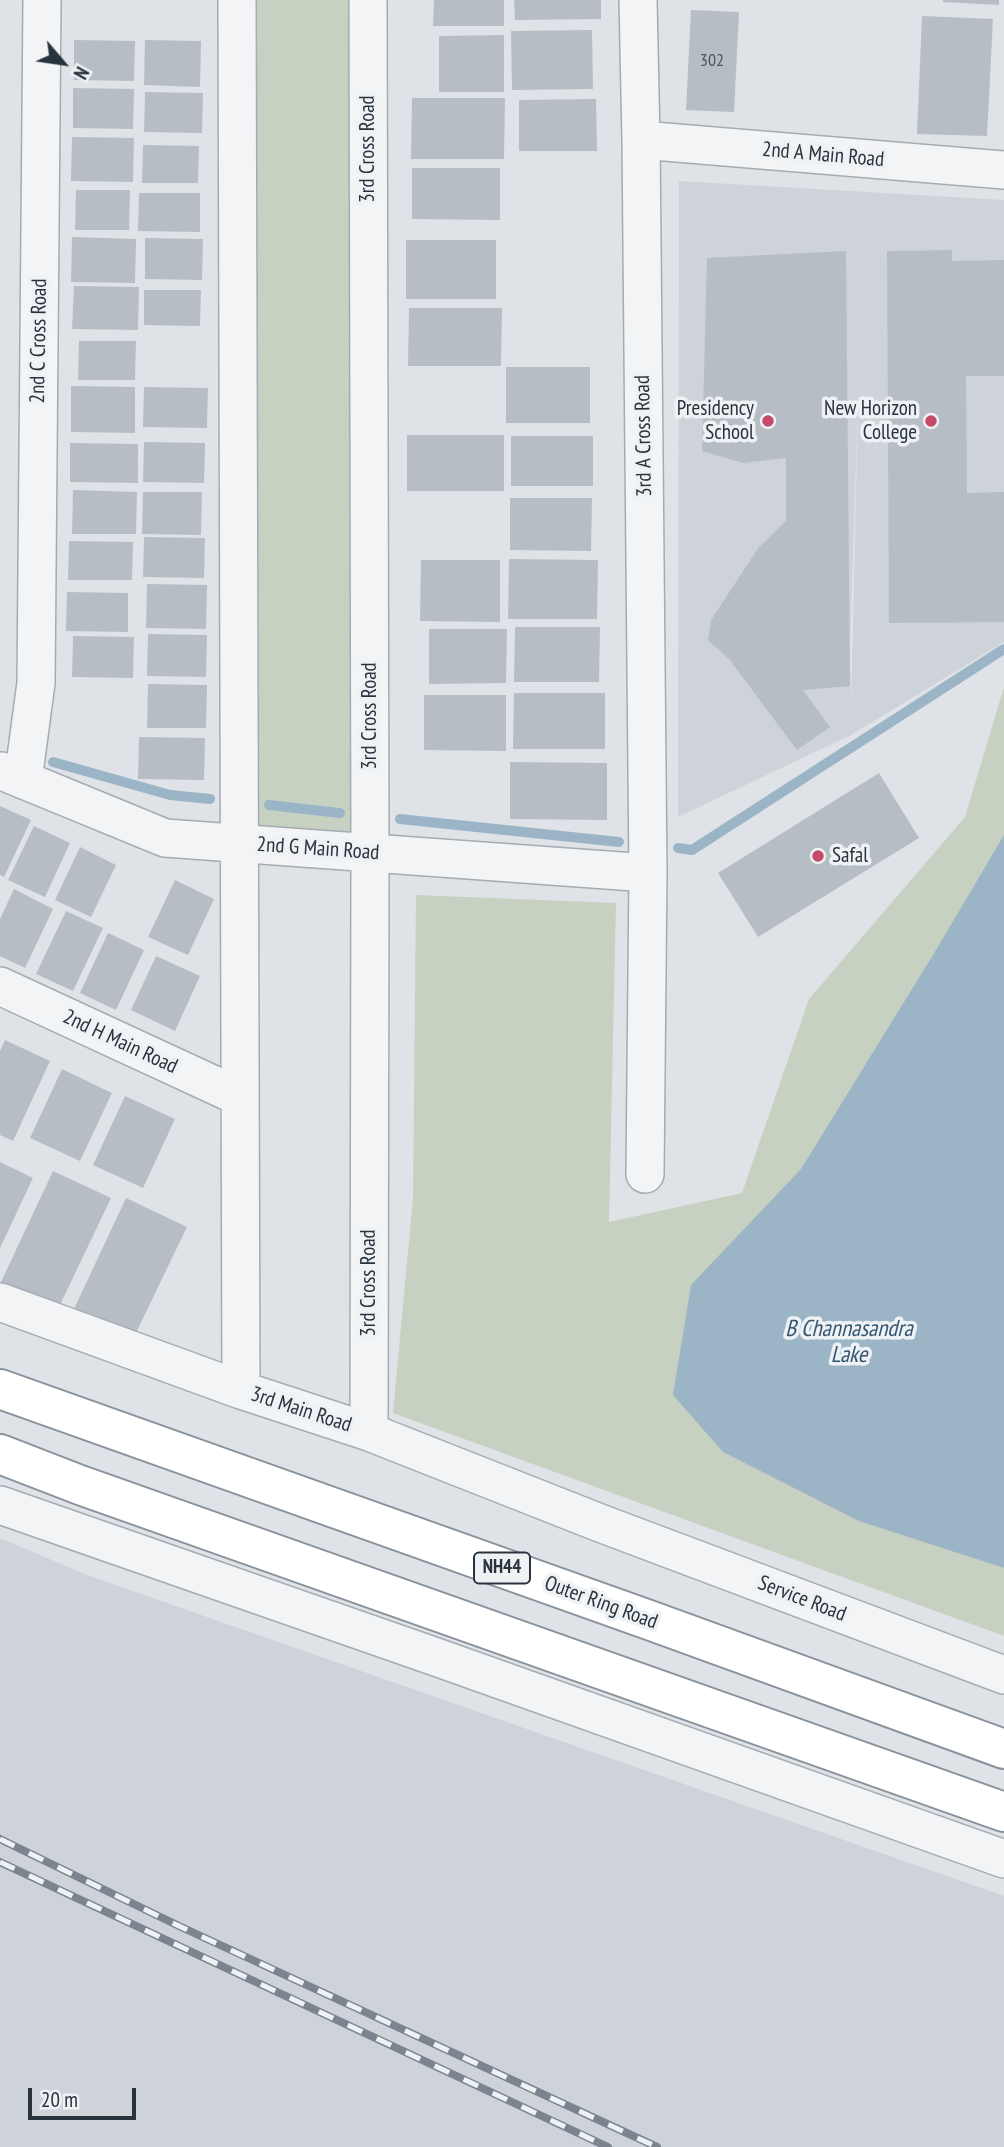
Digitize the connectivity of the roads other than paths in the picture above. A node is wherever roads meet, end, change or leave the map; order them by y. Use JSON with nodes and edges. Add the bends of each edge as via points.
{"nodes":[{"id":1,"x":42,"y":0,"type":"edge"},
{"id":2,"x":237,"y":0,"type":"edge"},
{"id":3,"x":368,"y":0,"type":"edge"},
{"id":4,"x":638,"y":0,"type":"edge"},
{"id":5,"x":641,"y":140,"type":"junction"},
{"id":6,"x":1004,"y":170,"type":"edge"},
{"id":7,"x":12,"y":775,"type":"edge"},
{"id":8,"x":240,"y":843,"type":"junction"},
{"id":9,"x":370,"y":853,"type":"junction"},
{"id":10,"x":648,"y":873,"type":"junction"},
{"id":11,"x":0,"y":986,"type":"edge"},
{"id":12,"x":240,"y":1097,"type":"junction"},
{"id":13,"x":645,"y":1174,"type":"dead end"},
{"id":14,"x":0,"y":1302,"type":"edge"},
{"id":15,"x":0,"y":1390,"type":"edge"},
{"id":16,"x":241,"y":1391,"type":"junction"},
{"id":17,"x":369,"y":1432,"type":"junction"},
{"id":18,"x":0,"y":1454,"type":"edge"},
{"id":19,"x":0,"y":1505,"type":"edge"},
{"id":20,"x":600,"y":1524,"type":"joint"},
{"id":21,"x":1004,"y":1675,"type":"edge"},
{"id":22,"x":1004,"y":1749,"type":"edge"},
{"id":23,"x":1004,"y":1812,"type":"edge"},
{"id":24,"x":1004,"y":1859,"type":"edge"}],
"edges":[{"from":1,"to":7,"type":"street","name":"2nd C Cross Road","via":[[36,682]]},
{"from":2,"to":8,"type":"street"},
{"from":3,"to":9,"type":"street","name":"3rd Cross Road"},
{"from":4,"to":5,"type":"street","name":"3rd A Cross Road"},
{"from":5,"to":6,"type":"street","name":"2nd A Main Road"},
{"from":5,"to":10,"type":"street","name":"3rd A Cross Road"},
{"from":7,"to":8,"type":"street","name":"2nd G Main Road","via":[[164,838]]},
{"from":8,"to":9,"type":"street","name":"2nd G Main Road"},
{"from":8,"to":12,"type":"street"},
{"from":9,"to":10,"type":"street","name":"2nd G Main Road"},
{"from":9,"to":17,"type":"street","name":"3rd Cross Road"},
{"from":10,"to":13,"type":"street","name":"3rd A Cross Road"},
{"from":11,"to":12,"type":"street","name":"2nd H Main Road"},
{"from":12,"to":16,"type":"street"},
{"from":14,"to":16,"type":"street","name":"3rd Main Road"},
{"from":15,"to":22,"type":"highway","name":"Outer Ring Road","number":"NH44"},
{"from":16,"to":17,"type":"street","name":"3rd Main Road"},
{"from":17,"to":20,"type":"street","name":"3rd Main Road"},
{"from":18,"to":23,"type":"highway"},
{"from":19,"to":24,"type":"street"},
{"from":20,"to":21,"type":"street","name":"Service Road"}]}
